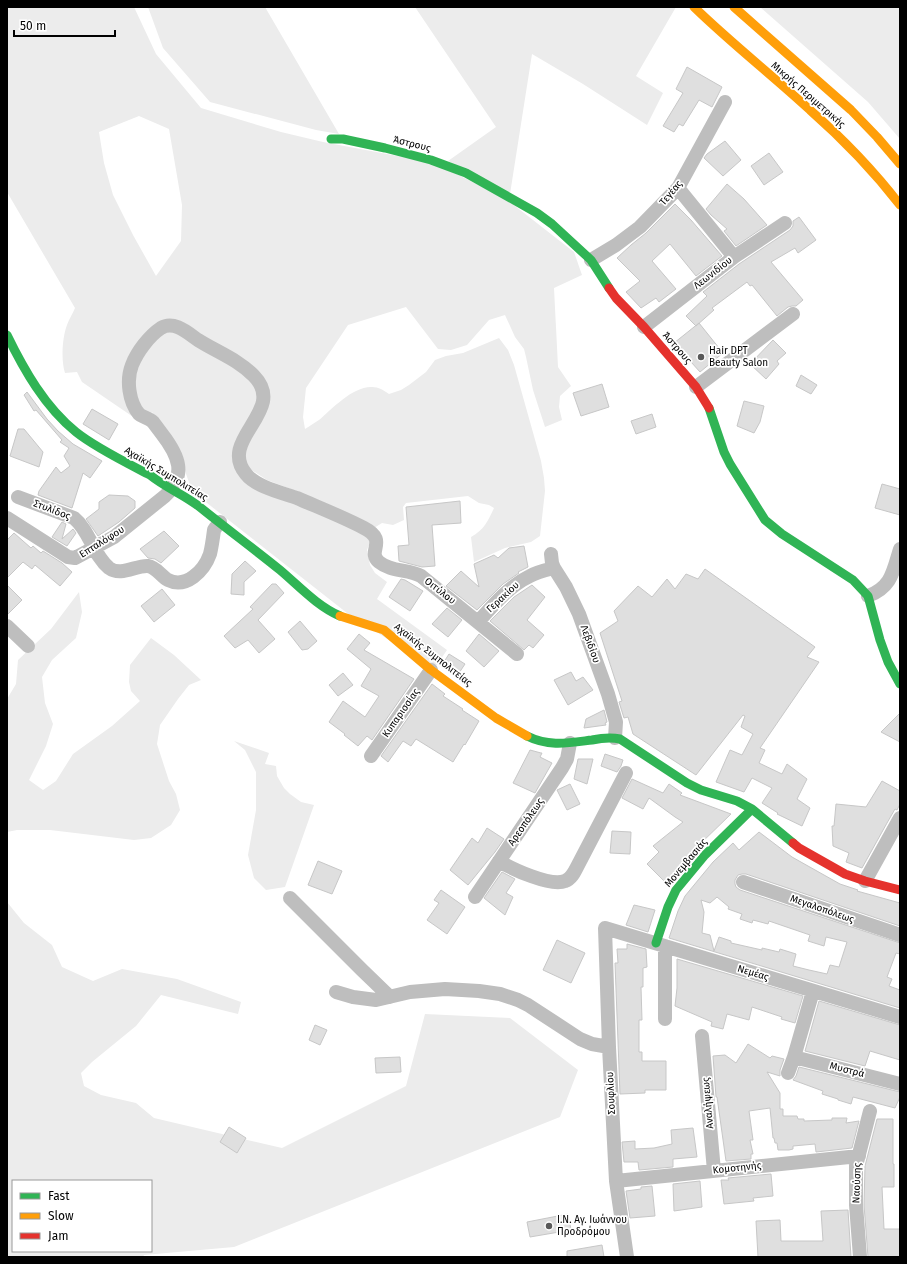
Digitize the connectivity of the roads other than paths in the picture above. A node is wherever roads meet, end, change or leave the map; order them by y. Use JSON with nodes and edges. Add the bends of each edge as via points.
{"nodes":[{"id":1,"x":694,"y":7,"type":"edge"},
{"id":2,"x":734,"y":7,"type":"edge"},
{"id":3,"x":725,"y":102,"type":"dead end"},
{"id":4,"x":331,"y":139,"type":"dead end"},
{"id":5,"x":900,"y":164,"type":"edge"},
{"id":6,"x":678,"y":188,"type":"junction"},
{"id":7,"x":900,"y":205,"type":"edge"},
{"id":8,"x":785,"y":223,"type":"dead end"},
{"id":9,"x":734,"y":257,"type":"junction"},
{"id":10,"x":591,"y":260,"type":"junction"},
{"id":11,"x":793,"y":314,"type":"dead end"},
{"id":12,"x":644,"y":327,"type":"junction"},
{"id":13,"x":7,"y":335,"type":"edge"},
{"id":14,"x":696,"y":387,"type":"junction"},
{"id":15,"x":172,"y":489,"type":"junction"},
{"id":16,"x":18,"y":497,"type":"dead end"},
{"id":17,"x":220,"y":522,"type":"junction"},
{"id":18,"x":10,"y":525,"type":"edge"},
{"id":19,"x":95,"y":548,"type":"junction"},
{"id":20,"x":900,"y":549,"type":"edge"},
{"id":21,"x":552,"y":561,"type":"joint"},
{"id":22,"x":868,"y":596,"type":"junction"},
{"id":23,"x":478,"y":622,"type":"junction"},
{"id":24,"x":7,"y":626,"type":"edge"},
{"id":25,"x":28,"y":646,"type":"dead end"},
{"id":26,"x":517,"y":654,"type":"dead end"},
{"id":27,"x":432,"y":670,"type":"junction"},
{"id":28,"x":900,"y":684,"type":"edge"},
{"id":29,"x":615,"y":738,"type":"junction"},
{"id":30,"x":570,"y":744,"type":"junction"},
{"id":31,"x":371,"y":756,"type":"dead end"},
{"id":32,"x":626,"y":773,"type":"dead end"},
{"id":33,"x":752,"y":809,"type":"junction"},
{"id":34,"x":900,"y":818,"type":"edge"},
{"id":35,"x":499,"y":861,"type":"junction"},
{"id":36,"x":865,"y":881,"type":"junction"},
{"id":37,"x":743,"y":882,"type":"dead end"},
{"id":38,"x":900,"y":890,"type":"edge"},
{"id":39,"x":475,"y":897,"type":"dead end"},
{"id":40,"x":290,"y":898,"type":"dead end"},
{"id":41,"x":605,"y":928,"type":"joint"},
{"id":42,"x":900,"y":935,"type":"edge"},
{"id":43,"x":660,"y":945,"type":"junction"},
{"id":44,"x":812,"y":991,"type":"junction"},
{"id":45,"x":336,"y":992,"type":"dead end"},
{"id":46,"x":390,"y":997,"type":"junction"},
{"id":47,"x":900,"y":1017,"type":"edge"},
{"id":48,"x":666,"y":1019,"type":"dead end"},
{"id":49,"x":702,"y":1036,"type":"dead end"},
{"id":50,"x":609,"y":1047,"type":"junction"},
{"id":51,"x":794,"y":1057,"type":"junction"},
{"id":52,"x":788,"y":1073,"type":"dead end"},
{"id":53,"x":900,"y":1084,"type":"edge"},
{"id":54,"x":870,"y":1111,"type":"dead end"},
{"id":55,"x":858,"y":1156,"type":"junction"},
{"id":56,"x":714,"y":1171,"type":"junction"},
{"id":57,"x":616,"y":1181,"type":"junction"},
{"id":58,"x":627,"y":1257,"type":"edge"},
{"id":59,"x":860,"y":1257,"type":"edge"}],
"edges":[{"from":1,"to":7,"type":"street","name":"Μικρής Περιμετρικής","via":[[751,60],[827,124],[874,172]]},
{"from":2,"to":5,"type":"street","name":"Μικρής Περιμετρικής","via":[[851,110]]},
{"from":3,"to":6,"type":"street","name":"Τεγέας"},
{"from":4,"to":10,"type":"street","name":"Άστρους","via":[[343,139],[425,158],[466,173],[537,213]]},
{"from":6,"to":9,"type":"street"},
{"from":6,"to":10,"type":"street","name":"Τεγέας","via":[[640,227],[616,246]]},
{"from":8,"to":9,"type":"street","name":"Λεωνιδίου"},
{"from":9,"to":12,"type":"street","name":"Λεωνιδίου"},
{"from":10,"to":12,"type":"street","name":"Άστρους","via":[[616,298]]},
{"from":11,"to":14,"type":"street"},
{"from":12,"to":14,"type":"street","name":"Άστρους"},
{"from":13,"to":15,"type":"street","name":"Αχαϊκής Συμπολιτείας","via":[[37,386],[69,426],[91,442]]},
{"from":14,"to":22,"type":"street","name":"Άστρους","via":[[708,405],[730,464],[765,520],[853,580]]},
{"from":15,"to":17,"type":"street","name":"Αχαϊκής Συμπολιτείας","via":[[195,502]]},
{"from":15,"to":19,"type":"street","name":"Επταλόφου","via":[[114,536]]},
{"from":15,"to":23,"type":"street","name":"Οιτύλου","via":[[176,483],[179,466],[176,456],[152,421],[140,414],[128,385],[130,370],[141,349],[163,327],[171,326],[182,329],[237,362],[254,376],[263,389],[264,402],[240,447],[240,461],[250,479],[374,534],[377,540],[375,555],[378,561],[390,568],[421,576]]},
{"from":16,"to":19,"type":"street","name":"Στυλίδος","via":[[74,518]]},
{"from":17,"to":19,"type":"street","name":"Στυλίδος","via":[[214,530],[211,552],[206,562],[184,582],[170,580],[150,566],[125,571],[112,570]]},
{"from":17,"to":27,"type":"street","name":"Αχαϊκής Συμπολιτείας","via":[[331,612],[384,630]]},
{"from":18,"to":19,"type":"street","name":"Επταλόφου","via":[[68,557],[80,557]]},
{"from":20,"to":22,"type":"street","via":[[888,582]]},
{"from":21,"to":23,"type":"street","name":"Γερακίου","via":[[520,581]]},
{"from":21,"to":29,"type":"street","name":"Λεβιδίου","via":[[579,614],[608,694],[616,722]]},
{"from":22,"to":28,"type":"street","name":"Άστρους","via":[[888,662]]},
{"from":23,"to":26,"type":"street","name":"Οιτύλου"},
{"from":24,"to":25,"type":"street"},
{"from":27,"to":30,"type":"street","name":"Αχαϊκής Συμπολιτείας","via":[[518,732],[545,743]]},
{"from":27,"to":31,"type":"street","name":"Κυπαρισσίας"},
{"from":29,"to":30,"type":"street","name":"Αχαϊκής Συμπολιτείας"},
{"from":29,"to":33,"type":"street","via":[[625,741],[686,783]]},
{"from":30,"to":35,"type":"street","name":"Αρεοπόλεως","via":[[562,768]]},
{"from":32,"to":35,"type":"street","via":[[569,879],[563,882],[542,879]]},
{"from":33,"to":36,"type":"street","via":[[810,854],[845,874]]},
{"from":33,"to":43,"type":"street","name":"Μονεμβασιάς","via":[[705,856],[676,890],[669,903]]},
{"from":34,"to":36,"type":"street"},
{"from":35,"to":39,"type":"street","name":"Αρεοπόλεως"},
{"from":36,"to":38,"type":"street"},
{"from":37,"to":42,"type":"street","name":"Μεγαλοπόλεως"},
{"from":40,"to":46,"type":"street"},
{"from":41,"to":43,"type":"street","name":"Νεμέας"},
{"from":41,"to":50,"type":"street","name":"Σουφλίου"},
{"from":43,"to":44,"type":"street","name":"Νεμέας"},
{"from":43,"to":48,"type":"street"},
{"from":44,"to":47,"type":"street","name":"Νεμέας"},
{"from":44,"to":51,"type":"street"},
{"from":45,"to":46,"type":"street","via":[[376,1000]]},
{"from":46,"to":50,"type":"street","via":[[410,992],[445,989],[500,994],[528,1005],[587,1042]]},
{"from":49,"to":56,"type":"street","name":"Αναλήψεως"},
{"from":50,"to":57,"type":"street","name":"Σουφλίου"},
{"from":51,"to":52,"type":"street"},
{"from":51,"to":53,"type":"street","name":"Μυστρά"},
{"from":54,"to":55,"type":"street","name":"Ναούσης"},
{"from":55,"to":56,"type":"street","name":"Κομοτηνής"},
{"from":55,"to":59,"type":"street","name":"Ναούσης","via":[[855,1185]]},
{"from":56,"to":57,"type":"street","name":"Κομοτηνής"},
{"from":57,"to":58,"type":"street","name":"Σουφλίου"}]}
